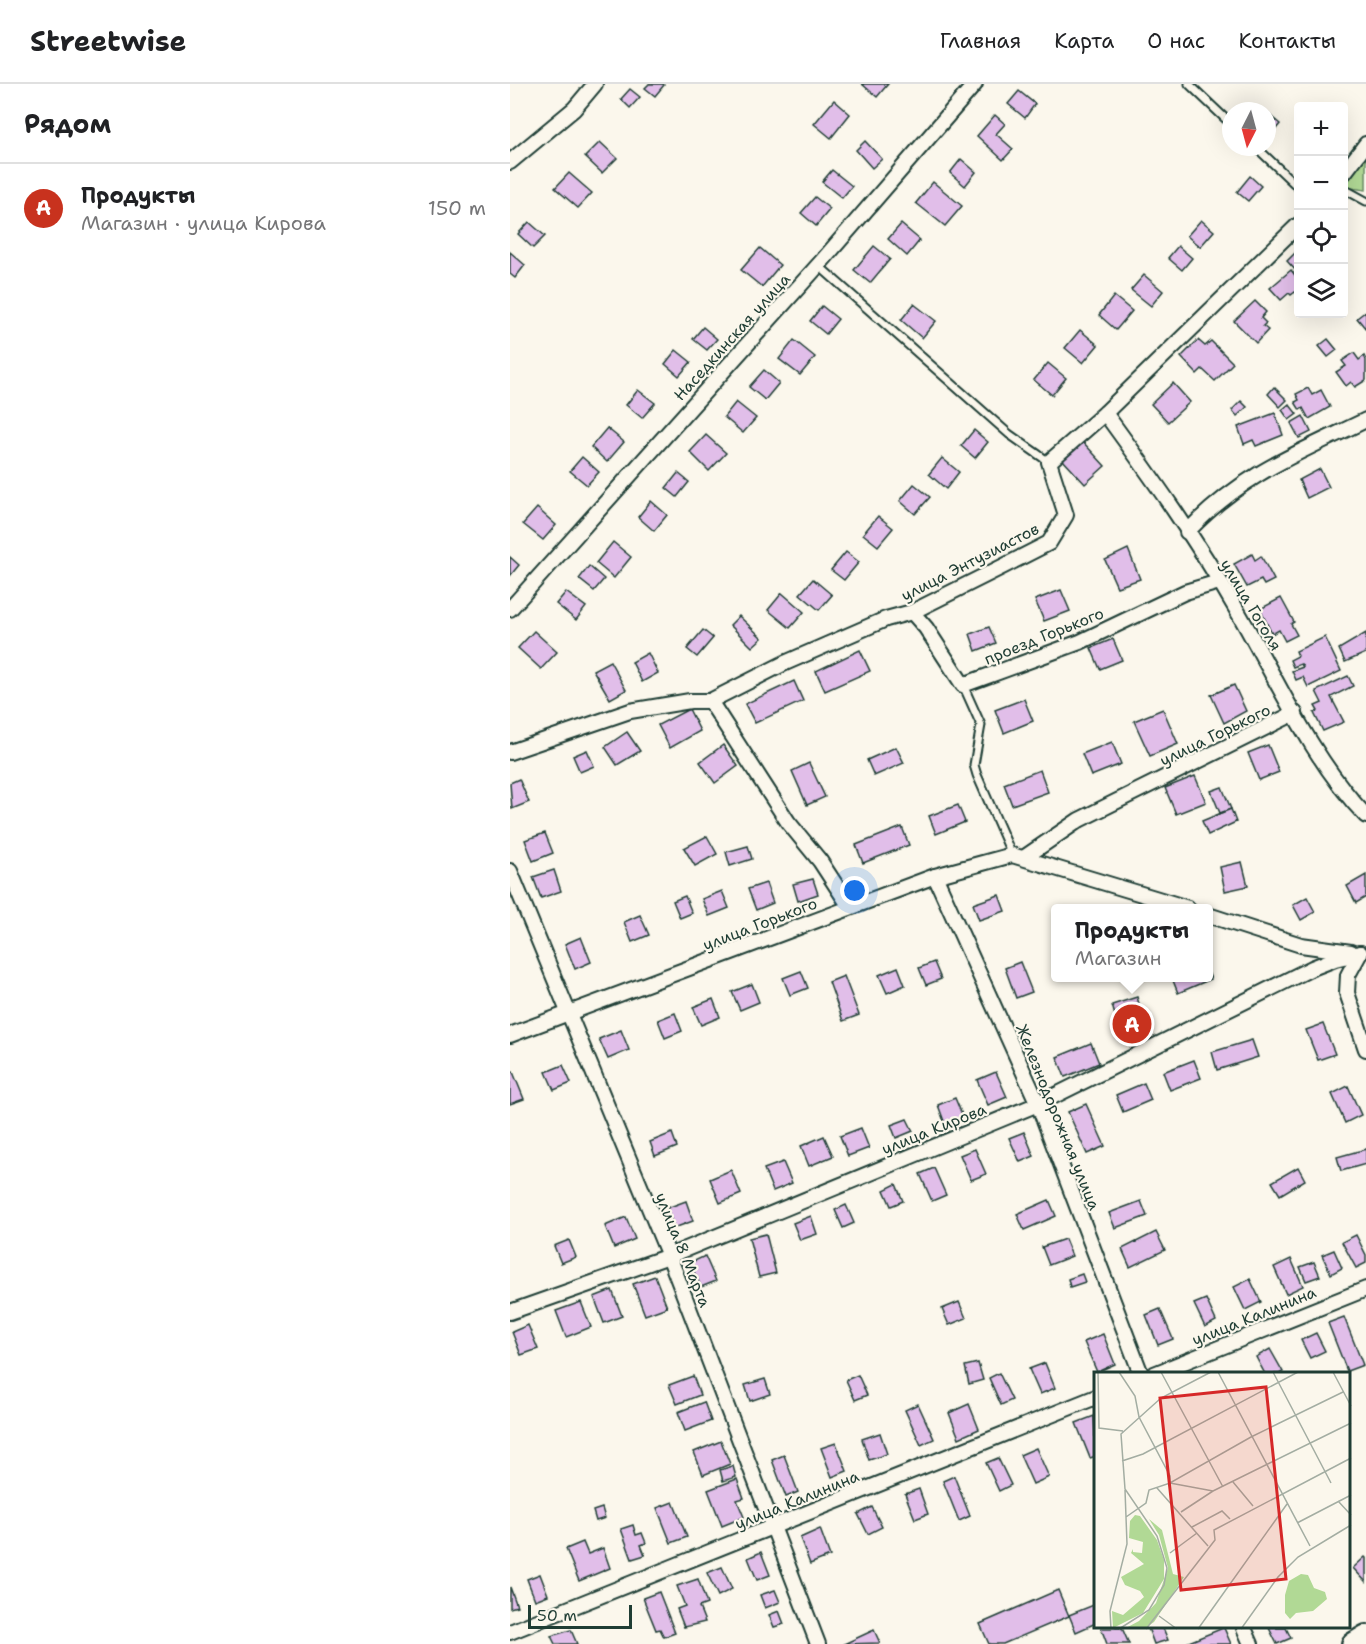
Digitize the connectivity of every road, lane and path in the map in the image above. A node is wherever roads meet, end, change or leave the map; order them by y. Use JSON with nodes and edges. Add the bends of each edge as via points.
{"nodes":[{"id":1,"x":596,"y":84,"type":"edge"},
{"id":2,"x":975,"y":84,"type":"edge"},
{"id":3,"x":1189,"y":84,"type":"edge"},
{"id":4,"x":1222,"y":115,"type":"edge"},
{"id":5,"x":1366,"y":144,"type":"edge"},
{"id":6,"x":1266,"y":156,"type":"edge"},
{"id":7,"x":510,"y":162,"type":"edge"},
{"id":8,"x":1348,"y":168,"type":"edge"},
{"id":9,"x":1294,"y":182,"type":"edge"},
{"id":10,"x":1348,"y":191,"type":"edge"},
{"id":11,"x":1366,"y":201,"type":"edge"},
{"id":12,"x":1294,"y":230,"type":"edge"},
{"id":13,"x":818,"y":265,"type":"junction"},
{"id":14,"x":1105,"y":413,"type":"junction"},
{"id":15,"x":1366,"y":420,"type":"edge"},
{"id":16,"x":1049,"y":462,"type":"junction"},
{"id":17,"x":1187,"y":532,"type":"junction"},
{"id":18,"x":1219,"y":582,"type":"junction"},
{"id":19,"x":510,"y":609,"type":"edge"},
{"id":20,"x":912,"y":612,"type":"junction"},
{"id":21,"x":963,"y":685,"type":"junction"},
{"id":22,"x":710,"y":701,"type":"junction"},
{"id":23,"x":1295,"y":713,"type":"junction"},
{"id":24,"x":510,"y":752,"type":"edge"},
{"id":25,"x":1366,"y":816,"type":"edge"},
{"id":26,"x":1018,"y":856,"type":"junction"},
{"id":27,"x":510,"y":871,"type":"edge"},
{"id":28,"x":935,"y":876,"type":"junction"},
{"id":29,"x":1172,"y":904,"type":"edge"},
{"id":30,"x":850,"y":907,"type":"junction"},
{"id":31,"x":1213,"y":916,"type":"edge"},
{"id":32,"x":1363,"y":953,"type":"edge"},
{"id":33,"x":569,"y":1015,"type":"junction"},
{"id":34,"x":510,"y":1035,"type":"edge"},
{"id":35,"x":1366,"y":1049,"type":"edge"},
{"id":36,"x":1038,"y":1104,"type":"junction"},
{"id":37,"x":669,"y":1256,"type":"junction"},
{"id":38,"x":1366,"y":1289,"type":"edge"},
{"id":39,"x":510,"y":1312,"type":"edge"},
{"id":40,"x":1140,"y":1372,"type":"edge"},
{"id":41,"x":1159,"y":1372,"type":"edge"},
{"id":42,"x":1094,"y":1398,"type":"edge"},
{"id":43,"x":772,"y":1529,"type":"junction"},
{"id":44,"x":1244,"y":1629,"type":"edge"},
{"id":45,"x":510,"y":1632,"type":"edge"},
{"id":46,"x":1366,"y":1636,"type":"edge"},
{"id":47,"x":818,"y":1644,"type":"edge"},
{"id":48,"x":1251,"y":1644,"type":"edge"},
{"id":49,"x":1353,"y":1644,"type":"edge"}],
"edges":[{"from":1,"to":7,"type":"street","via":[[574,109]]},
{"from":2,"to":13,"type":"street","name":"Наседкинская улица"},
{"from":3,"to":4,"type":"lane"},
{"from":5,"to":8,"type":"street"},
{"from":6,"to":9,"type":"lane"},
{"from":10,"to":11,"type":"lane"},
{"from":12,"to":14,"type":"street"},
{"from":13,"to":16,"type":"lane","via":[[1009,434]]},
{"from":13,"to":19,"type":"street","name":"Наседкинская улица"},
{"from":14,"to":16,"type":"street"},
{"from":14,"to":17,"type":"street","name":"улица Гоголя","via":[[1157,483]]},
{"from":15,"to":17,"type":"street","via":[[1266,468],[1232,489]]},
{"from":16,"to":20,"type":"street","name":"улица Энтузиастов","via":[[1066,515],[1049,543]]},
{"from":17,"to":18,"type":"street","name":"улица Гоголя"},
{"from":18,"to":21,"type":"street","name":"проезд Горького","via":[[1185,592],[1080,642]]},
{"from":18,"to":23,"type":"street","name":"улица Гоголя"},
{"from":20,"to":21,"type":"street"},
{"from":20,"to":22,"type":"street","name":"улица Энтузиастов","via":[[785,663]]},
{"from":21,"to":26,"type":"lane","via":[[981,725],[974,765],[977,775]]},
{"from":22,"to":24,"type":"street","via":[[690,700],[630,711]]},
{"from":22,"to":30,"type":"street","via":[[788,822]]},
{"from":23,"to":25,"type":"street","name":"улица Гоголя","via":[[1314,747]]},
{"from":23,"to":26,"type":"street","name":"улица Горького","via":[[1079,820]]},
{"from":26,"to":28,"type":"street","name":"улица Горького"},
{"from":26,"to":29,"type":"street"},
{"from":27,"to":33,"type":"street","name":"улица 8 Марта"},
{"from":28,"to":30,"type":"street","name":"улица Горького"},
{"from":28,"to":36,"type":"street","name":"Железнодорожная улица"},
{"from":30,"to":33,"type":"street","name":"улица Горького"},
{"from":31,"to":32,"type":"street","via":[[1301,945]]},
{"from":32,"to":35,"type":"street","via":[[1348,975],[1347,993]]},
{"from":32,"to":36,"type":"street","name":"улица Кирова","via":[[1312,968]]},
{"from":33,"to":34,"type":"street","name":"улица Горького"},
{"from":33,"to":37,"type":"street","name":"улица 8 Марта"},
{"from":36,"to":37,"type":"street","name":"улица Кирова"},
{"from":36,"to":40,"type":"street","name":"Железнодорожная улица"},
{"from":37,"to":39,"type":"street","name":"улица Кирова"},
{"from":37,"to":43,"type":"street","name":"улица 8 Марта"},
{"from":38,"to":41,"type":"street","name":"улица Калинина"},
{"from":42,"to":43,"type":"street","name":"улица Калинина"},
{"from":43,"to":45,"type":"street","name":"улица Калинина"},
{"from":43,"to":47,"type":"street","name":"улица 8 Марта"},
{"from":44,"to":48,"type":"street"},
{"from":46,"to":49,"type":"main road"}]}
